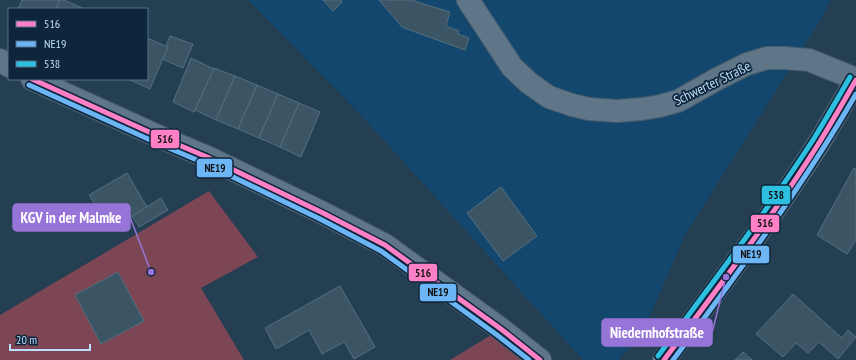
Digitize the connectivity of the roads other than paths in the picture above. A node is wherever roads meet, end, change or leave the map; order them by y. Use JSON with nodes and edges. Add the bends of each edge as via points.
{"nodes":[{"id":1,"x":468,"y":0,"type":"edge"},
{"id":2,"x":856,"y":79,"type":"edge"},
{"id":3,"x":34,"y":80,"type":"edge"},
{"id":4,"x":540,"y":360,"type":"edge"},
{"id":5,"x":664,"y":360,"type":"edge"}],
"edges":[{"from":1,"to":2,"type":"street","name":"Schwerter Straße","via":[[512,67],[549,97],[589,109],[642,110],[678,101],[722,76],[767,58],[809,60]]},
{"from":2,"to":5,"type":"main road","name":"Schwerter Straße","via":[[796,179]]},
{"from":3,"to":4,"type":"street","via":[[207,157],[384,245]]}]}
